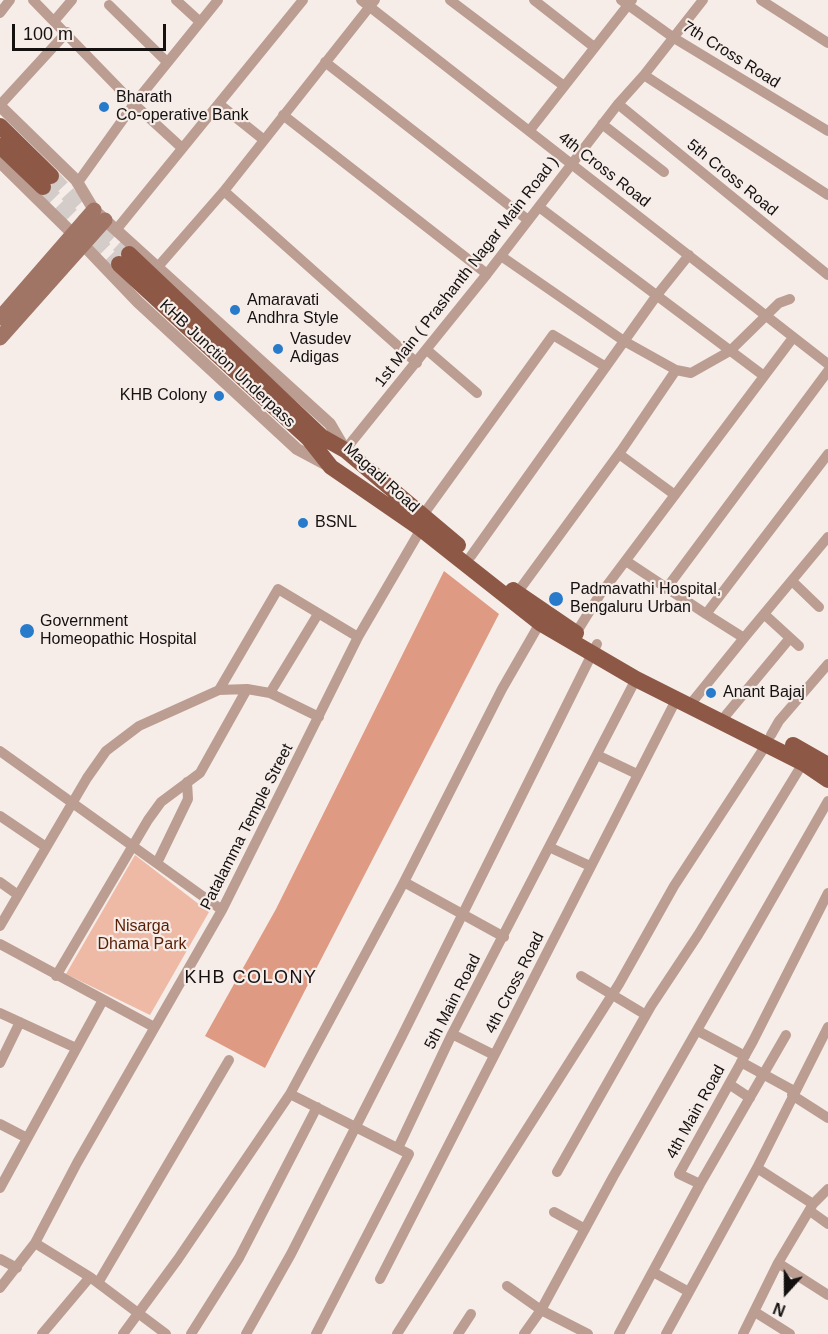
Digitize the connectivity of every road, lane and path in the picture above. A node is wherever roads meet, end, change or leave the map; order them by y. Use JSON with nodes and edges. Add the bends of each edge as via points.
{"nodes":[{"id":1,"x":10,"y":0,"type":"edge"},
{"id":2,"x":33,"y":0,"type":"edge"},
{"id":3,"x":72,"y":0,"type":"edge"},
{"id":4,"x":176,"y":0,"type":"edge"},
{"id":5,"x":218,"y":0,"type":"edge"},
{"id":6,"x":303,"y":0,"type":"edge"},
{"id":7,"x":450,"y":0,"type":"edge"},
{"id":8,"x":534,"y":0,"type":"edge"},
{"id":9,"x":704,"y":0,"type":"edge"},
{"id":10,"x":761,"y":0,"type":"edge"},
{"id":11,"x":369,"y":2,"type":"edge"},
{"id":12,"x":627,"y":2,"type":"edge"},
{"id":13,"x":109,"y":5,"type":"dead end"},
{"id":14,"x":0,"y":13,"type":"edge"},
{"id":15,"x":55,"y":20,"type":"junction"},
{"id":16,"x":199,"y":21,"type":"junction"},
{"id":17,"x":67,"y":32,"type":"junction"},
{"id":18,"x":674,"y":38,"type":"junction"},
{"id":19,"x":828,"y":43,"type":"edge"},
{"id":20,"x":594,"y":47,"type":"junction"},
{"id":21,"x":167,"y":62,"type":"junction"},
{"id":22,"x":325,"y":62,"type":"junction"},
{"id":23,"x":644,"y":75,"type":"junction"},
{"id":24,"x":564,"y":86,"type":"junction"},
{"id":25,"x":134,"y":104,"type":"junction"},
{"id":26,"x":219,"y":104,"type":"junction"},
{"id":27,"x":618,"y":104,"type":"junction"},
{"id":28,"x":0,"y":106,"type":"edge"},
{"id":29,"x":283,"y":115,"type":"junction"},
{"id":30,"x":602,"y":124,"type":"junction"},
{"id":31,"x":0,"y":126,"type":"edge"},
{"id":32,"x":530,"y":130,"type":"junction"},
{"id":33,"x":828,"y":131,"type":"edge"},
{"id":34,"x":264,"y":140,"type":"junction"},
{"id":35,"x":0,"y":147,"type":"edge"},
{"id":36,"x":182,"y":148,"type":"junction"},
{"id":37,"x":0,"y":162,"type":"edge"},
{"id":38,"x":571,"y":164,"type":"junction"},
{"id":39,"x":664,"y":172,"type":"dead end"},
{"id":40,"x":76,"y":180,"type":"junction"},
{"id":41,"x":224,"y":191,"type":"junction"},
{"id":42,"x":828,"y":195,"type":"edge"},
{"id":43,"x":539,"y":207,"type":"junction"},
{"id":44,"x":105,"y":220,"type":"junction"},
{"id":45,"x":528,"y":220,"type":"junction"},
{"id":46,"x":78,"y":239,"type":"junction"},
{"id":47,"x":689,"y":255,"type":"junction"},
{"id":48,"x":501,"y":256,"type":"junction"},
{"id":49,"x":156,"y":269,"type":"junction"},
{"id":50,"x":487,"y":274,"type":"junction"},
{"id":51,"x":828,"y":275,"type":"edge"},
{"id":52,"x":657,"y":295,"type":"junction"},
{"id":53,"x":790,"y":299,"type":"dead end"},
{"id":54,"x":765,"y":317,"type":"junction"},
{"id":55,"x":0,"y":318,"type":"edge"},
{"id":56,"x":0,"y":338,"type":"edge"},
{"id":57,"x":792,"y":339,"type":"junction"},
{"id":58,"x":624,"y":341,"type":"junction"},
{"id":59,"x":428,"y":350,"type":"junction"},
{"id":60,"x":730,"y":351,"type":"junction"},
{"id":61,"x":417,"y":363,"type":"junction"},
{"id":62,"x":828,"y":364,"type":"edge"},
{"id":63,"x":606,"y":366,"type":"junction"},
{"id":64,"x":676,"y":370,"type":"junction"},
{"id":65,"x":828,"y":371,"type":"edge"},
{"id":66,"x":764,"y":376,"type":"junction"},
{"id":67,"x":477,"y":393,"type":"dead end"},
{"id":68,"x":345,"y":450,"type":"junction"},
{"id":69,"x":828,"y":453,"type":"edge"},
{"id":70,"x":619,"y":454,"type":"junction"},
{"id":71,"x":331,"y":467,"type":"junction"},
{"id":72,"x":675,"y":495,"type":"junction"},
{"id":73,"x":422,"y":522,"type":"junction"},
{"id":74,"x":827,"y":541,"type":"edge"},
{"id":75,"x":471,"y":556,"type":"junction"},
{"id":76,"x":626,"y":561,"type":"junction"},
{"id":77,"x":792,"y":581,"type":"junction"},
{"id":78,"x":666,"y":589,"type":"junction"},
{"id":79,"x":517,"y":593,"type":"junction"},
{"id":80,"x":819,"y":607,"type":"dead end"},
{"id":81,"x":318,"y":614,"type":"junction"},
{"id":82,"x":706,"y":614,"type":"junction"},
{"id":83,"x":764,"y":614,"type":"junction"},
{"id":84,"x":540,"y":623,"type":"junction"},
{"id":85,"x":576,"y":633,"type":"junction"},
{"id":86,"x":358,"y":638,"type":"junction"},
{"id":87,"x":744,"y":638,"type":"junction"},
{"id":88,"x":790,"y":638,"type":"junction"},
{"id":89,"x":799,"y":646,"type":"dead end"},
{"id":90,"x":595,"y":649,"type":"junction"},
{"id":91,"x":828,"y":664,"type":"edge"},
{"id":92,"x":636,"y":680,"type":"junction"},
{"id":93,"x":247,"y":689,"type":"junction"},
{"id":94,"x":219,"y":690,"type":"junction"},
{"id":95,"x":270,"y":693,"type":"junction"},
{"id":96,"x":685,"y":700,"type":"junction"},
{"id":97,"x":726,"y":715,"type":"junction"},
{"id":98,"x":319,"y":717,"type":"junction"},
{"id":99,"x":769,"y":740,"type":"junction"},
{"id":100,"x":0,"y":751,"type":"edge"},
{"id":101,"x":597,"y":755,"type":"junction"},
{"id":102,"x":803,"y":763,"type":"junction"},
{"id":103,"x":828,"y":765,"type":"edge"},
{"id":104,"x":637,"y":774,"type":"junction"},
{"id":105,"x":828,"y":780,"type":"edge"},
{"id":106,"x":187,"y":782,"type":"junction"},
{"id":107,"x":828,"y":801,"type":"edge"},
{"id":108,"x":72,"y":803,"type":"junction"},
{"id":109,"x":0,"y":816,"type":"edge"},
{"id":110,"x":46,"y":847,"type":"junction"},
{"id":111,"x":134,"y":847,"type":"junction"},
{"id":112,"x":549,"y":848,"type":"junction"},
{"id":113,"x":157,"y":863,"type":"junction"},
{"id":114,"x":590,"y":866,"type":"junction"},
{"id":115,"x":0,"y":882,"type":"edge"},
{"id":116,"x":404,"y":882,"type":"junction"},
{"id":117,"x":828,"y":893,"type":"edge"},
{"id":118,"x":18,"y":895,"type":"junction"},
{"id":119,"x":222,"y":910,"type":"junction"},
{"id":120,"x":464,"y":915,"type":"junction"},
{"id":121,"x":0,"y":926,"type":"edge"},
{"id":122,"x":504,"y":937,"type":"junction"},
{"id":123,"x":0,"y":944,"type":"edge"},
{"id":124,"x":56,"y":976,"type":"junction"},
{"id":125,"x":581,"y":976,"type":"dead end"},
{"id":126,"x":612,"y":994,"type":"junction"},
{"id":127,"x":103,"y":1000,"type":"junction"},
{"id":128,"x":0,"y":1013,"type":"edge"},
{"id":129,"x":646,"y":1015,"type":"junction"},
{"id":130,"x":20,"y":1022,"type":"junction"},
{"id":131,"x":154,"y":1027,"type":"junction"},
{"id":132,"x":828,"y":1027,"type":"edge"},
{"id":133,"x":698,"y":1031,"type":"junction"},
{"id":134,"x":452,"y":1034,"type":"junction"},
{"id":135,"x":786,"y":1035,"type":"dead end"},
{"id":136,"x":76,"y":1048,"type":"junction"},
{"id":137,"x":494,"y":1055,"type":"junction"},
{"id":138,"x":743,"y":1059,"type":"junction"},
{"id":139,"x":229,"y":1060,"type":"dead end"},
{"id":140,"x":0,"y":1063,"type":"edge"},
{"id":141,"x":764,"y":1074,"type":"junction"},
{"id":142,"x":729,"y":1084,"type":"junction"},
{"id":143,"x":793,"y":1093,"type":"junction"},
{"id":144,"x":290,"y":1094,"type":"junction"},
{"id":145,"x":750,"y":1098,"type":"junction"},
{"id":146,"x":317,"y":1107,"type":"junction"},
{"id":147,"x":828,"y":1118,"type":"edge"},
{"id":148,"x":0,"y":1124,"type":"edge"},
{"id":149,"x":355,"y":1125,"type":"junction"},
{"id":150,"x":27,"y":1138,"type":"junction"},
{"id":151,"x":398,"y":1148,"type":"junction"},
{"id":152,"x":757,"y":1168,"type":"junction"},
{"id":153,"x":557,"y":1172,"type":"dead end"},
{"id":154,"x":700,"y":1184,"type":"junction"},
{"id":155,"x":0,"y":1188,"type":"edge"},
{"id":156,"x":828,"y":1189,"type":"edge"},
{"id":157,"x":812,"y":1208,"type":"junction"},
{"id":158,"x":554,"y":1212,"type":"dead end"},
{"id":159,"x":828,"y":1224,"type":"edge"},
{"id":160,"x":585,"y":1229,"type":"junction"},
{"id":161,"x":35,"y":1243,"type":"junction"},
{"id":162,"x":0,"y":1259,"type":"edge"},
{"id":163,"x":778,"y":1263,"type":"junction"},
{"id":164,"x":17,"y":1268,"type":"junction"},
{"id":165,"x":653,"y":1272,"type":"junction"},
{"id":166,"x":380,"y":1279,"type":"dead end"},
{"id":167,"x":94,"y":1280,"type":"junction"},
{"id":168,"x":507,"y":1286,"type":"dead end"},
{"id":169,"x":0,"y":1288,"type":"edge"},
{"id":170,"x":689,"y":1292,"type":"junction"},
{"id":171,"x":828,"y":1295,"type":"edge"},
{"id":172,"x":541,"y":1310,"type":"junction"},
{"id":173,"x":755,"y":1312,"type":"junction"},
{"id":174,"x":139,"y":1314,"type":"junction"},
{"id":175,"x":471,"y":1314,"type":"dead end"},
{"id":176,"x":42,"y":1334,"type":"edge"},
{"id":177,"x":123,"y":1334,"type":"edge"},
{"id":178,"x":166,"y":1334,"type":"edge"},
{"id":179,"x":191,"y":1334,"type":"edge"},
{"id":180,"x":246,"y":1334,"type":"edge"},
{"id":181,"x":316,"y":1334,"type":"edge"},
{"id":182,"x":398,"y":1334,"type":"edge"},
{"id":183,"x":458,"y":1334,"type":"edge"},
{"id":184,"x":525,"y":1334,"type":"edge"},
{"id":185,"x":588,"y":1334,"type":"edge"},
{"id":186,"x":619,"y":1334,"type":"edge"},
{"id":187,"x":666,"y":1334,"type":"edge"},
{"id":188,"x":742,"y":1334,"type":"edge"},
{"id":189,"x":790,"y":1334,"type":"edge"}],
"edges":[{"from":1,"to":14,"type":"street"},
{"from":2,"to":15,"type":"street"},
{"from":3,"to":15,"type":"street"},
{"from":4,"to":16,"type":"street"},
{"from":5,"to":16,"type":"street"},
{"from":6,"to":26,"type":"street"},
{"from":7,"to":24,"type":"street"},
{"from":8,"to":20,"type":"street"},
{"from":9,"to":18,"type":"street","name":"1st Main ( Prashanth Nagar Main Road )"},
{"from":10,"to":19,"type":"street"},
{"from":11,"to":22,"type":"street"},
{"from":11,"to":32,"type":"street","name":"4th Cross Road"},
{"from":12,"to":18,"type":"street","name":"7th Cross Road"},
{"from":12,"to":20,"type":"street"},
{"from":13,"to":21,"type":"street"},
{"from":15,"to":17,"type":"street"},
{"from":16,"to":21,"type":"street"},
{"from":17,"to":25,"type":"street"},
{"from":17,"to":28,"type":"street"},
{"from":18,"to":23,"type":"street","name":"1st Main ( Prashanth Nagar Main Road )"},
{"from":18,"to":33,"type":"street","name":"7th Cross Road"},
{"from":20,"to":24,"type":"street"},
{"from":21,"to":25,"type":"street"},
{"from":22,"to":29,"type":"street"},
{"from":22,"to":45,"type":"street"},
{"from":23,"to":27,"type":"street","name":"1st Main ( Prashanth Nagar Main Road )"},
{"from":23,"to":42,"type":"street"},
{"from":24,"to":32,"type":"street"},
{"from":25,"to":36,"type":"street"},
{"from":25,"to":40,"type":"street"},
{"from":26,"to":34,"type":"street"},
{"from":26,"to":36,"type":"street"},
{"from":27,"to":30,"type":"street","name":"1st Main ( Prashanth Nagar Main Road )"},
{"from":27,"to":51,"type":"street","name":"5th Cross Road"},
{"from":28,"to":40,"type":"street","name":"Magadi Road"},
{"from":29,"to":34,"type":"street"},
{"from":29,"to":50,"type":"street"},
{"from":30,"to":38,"type":"street","name":"1st Main ( Prashanth Nagar Main Road )"},
{"from":30,"to":39,"type":"street"},
{"from":31,"to":35,"type":"main road","via":[[47,182]]},
{"from":32,"to":38,"type":"street","name":"4th Cross Road"},
{"from":34,"to":41,"type":"street"},
{"from":36,"to":44,"type":"street"},
{"from":37,"to":46,"type":"street","name":"Magadi Road"},
{"from":38,"to":43,"type":"street","name":"1st Main ( Prashanth Nagar Main Road )"},
{"from":38,"to":47,"type":"street","name":"4th Cross Road"},
{"from":40,"to":44,"type":"street","name":"Magadi Road"},
{"from":41,"to":49,"type":"street"},
{"from":41,"to":61,"type":"street"},
{"from":43,"to":45,"type":"street","name":"1st Main ( Prashanth Nagar Main Road )"},
{"from":43,"to":52,"type":"street"},
{"from":44,"to":46,"type":"main road"},
{"from":44,"to":49,"type":"street","name":"Magadi Road"},
{"from":45,"to":48,"type":"street","name":"1st Main ( Prashanth Nagar Main Road )"},
{"from":46,"to":55,"type":"main road"},
{"from":46,"to":56,"type":"main road"},
{"from":46,"to":71,"type":"street","name":"Magadi Road","via":[[138,302],[297,449]]},
{"from":47,"to":52,"type":"street"},
{"from":47,"to":54,"type":"street","name":"4th Cross Road"},
{"from":48,"to":50,"type":"street","name":"1st Main ( Prashanth Nagar Main Road )"},
{"from":48,"to":58,"type":"street"},
{"from":49,"to":68,"type":"street","name":"Magadi Road","via":[[330,424]]},
{"from":50,"to":59,"type":"street","name":"1st Main ( Prashanth Nagar Main Road )"},
{"from":52,"to":58,"type":"street"},
{"from":52,"to":60,"type":"street"},
{"from":53,"to":54,"type":"street","via":[[779,303]]},
{"from":54,"to":57,"type":"street","name":"4th Cross Road"},
{"from":54,"to":60,"type":"street"},
{"from":57,"to":62,"type":"street","name":"4th Cross Road"},
{"from":57,"to":66,"type":"street"},
{"from":58,"to":63,"type":"street"},
{"from":58,"to":64,"type":"street"},
{"from":59,"to":61,"type":"street","name":"1st Main ( Prashanth Nagar Main Road )"},
{"from":59,"to":67,"type":"street"},
{"from":60,"to":64,"type":"street","via":[[691,373]]},
{"from":60,"to":66,"type":"street"},
{"from":61,"to":68,"type":"street","name":"1st Main ( Prashanth Nagar Main Road )"},
{"from":63,"to":73,"type":"street","name":"Patalamma Temple Street","via":[[554,335]]},
{"from":63,"to":75,"type":"street"},
{"from":64,"to":70,"type":"street"},
{"from":65,"to":78,"type":"street"},
{"from":66,"to":72,"type":"street"},
{"from":68,"to":71,"type":"main road","name":"KHB Junction Underpass","via":[[322,437],[124,259],[308,438]]},
{"from":68,"to":73,"type":"main road","name":"Magadi Road"},
{"from":69,"to":82,"type":"street"},
{"from":70,"to":72,"type":"street"},
{"from":70,"to":79,"type":"street"},
{"from":71,"to":73,"type":"main road","name":"Magadi Road"},
{"from":72,"to":76,"type":"street"},
{"from":73,"to":75,"type":"main road","name":"Magadi Road"},
{"from":73,"to":84,"type":"main road","name":"Magadi Road"},
{"from":73,"to":86,"type":"street","name":"Patalamma Temple Street"},
{"from":74,"to":77,"type":"street","name":"4th Cross Road"},
{"from":75,"to":79,"type":"main road","name":"Magadi Road"},
{"from":76,"to":78,"type":"street"},
{"from":76,"to":85,"type":"street"},
{"from":77,"to":80,"type":"street"},
{"from":77,"to":83,"type":"street","name":"4th Cross Road"},
{"from":78,"to":82,"type":"street"},
{"from":79,"to":85,"type":"main road","name":"Magadi Road"},
{"from":81,"to":86,"type":"street"},
{"from":81,"to":94,"type":"street","via":[[278,589]]},
{"from":81,"to":95,"type":"street"},
{"from":82,"to":87,"type":"street"},
{"from":83,"to":87,"type":"street","name":"4th Cross Road"},
{"from":83,"to":88,"type":"street"},
{"from":84,"to":90,"type":"main road","name":"Magadi Road"},
{"from":84,"to":116,"type":"street"},
{"from":85,"to":90,"type":"main road","name":"Magadi Road"},
{"from":86,"to":98,"type":"street","name":"Patalamma Temple Street"},
{"from":87,"to":96,"type":"street","name":"4th Cross Road"},
{"from":88,"to":89,"type":"street"},
{"from":88,"to":97,"type":"street"},
{"from":90,"to":92,"type":"main road","name":"Magadi Road"},
{"from":90,"to":96,"type":"main road","name":"Magadi Road"},
{"from":90,"to":120,"type":"street"},
{"from":91,"to":99,"type":"street","via":[[779,721]]},
{"from":92,"to":96,"type":"main road","name":"Magadi Road"},
{"from":92,"to":101,"type":"street","name":"5th Main Road"},
{"from":93,"to":94,"type":"street"},
{"from":93,"to":95,"type":"street"},
{"from":93,"to":106,"type":"street","via":[[207,763]]},
{"from":94,"to":108,"type":"street","via":[[139,726],[106,751]]},
{"from":95,"to":98,"type":"street"},
{"from":96,"to":97,"type":"main road","name":"Magadi Road"},
{"from":96,"to":99,"type":"main road","name":"Magadi Road"},
{"from":96,"to":104,"type":"street","name":"4th Cross Road"},
{"from":97,"to":99,"type":"main road","name":"Magadi Road"},
{"from":98,"to":119,"type":"street","name":"Patalamma Temple Street"},
{"from":99,"to":102,"type":"main road","name":"Magadi Road"},
{"from":99,"to":103,"type":"main road","name":"Magadi Road"},
{"from":99,"to":126,"type":"street","via":[[674,886]]},
{"from":100,"to":108,"type":"street"},
{"from":101,"to":104,"type":"street"},
{"from":101,"to":112,"type":"street","name":"5th Main Road"},
{"from":102,"to":105,"type":"main road","name":"Magadi Road"},
{"from":102,"to":129,"type":"street"},
{"from":104,"to":114,"type":"street","name":"4th Cross Road"},
{"from":106,"to":111,"type":"street","via":[[161,802]]},
{"from":106,"to":113,"type":"street","via":[[188,799]]},
{"from":107,"to":133,"type":"street"},
{"from":108,"to":110,"type":"street"},
{"from":108,"to":111,"type":"street"},
{"from":109,"to":110,"type":"street"},
{"from":110,"to":118,"type":"street"},
{"from":111,"to":113,"type":"street"},
{"from":111,"to":124,"type":"street"},
{"from":112,"to":114,"type":"street"},
{"from":112,"to":122,"type":"street","name":"5th Main Road"},
{"from":113,"to":119,"type":"street"},
{"from":114,"to":137,"type":"street","name":"4th Cross Road"},
{"from":115,"to":118,"type":"street"},
{"from":116,"to":120,"type":"street"},
{"from":116,"to":144,"type":"street"},
{"from":117,"to":138,"type":"street","name":"4th Main Road"},
{"from":118,"to":121,"type":"street"},
{"from":119,"to":131,"type":"street","name":"Patalamma Temple Street"},
{"from":120,"to":122,"type":"street"},
{"from":120,"to":149,"type":"street"},
{"from":122,"to":134,"type":"street","name":"5th Main Road"},
{"from":123,"to":124,"type":"street"},
{"from":124,"to":127,"type":"street"},
{"from":125,"to":126,"type":"street"},
{"from":126,"to":129,"type":"street"},
{"from":126,"to":182,"type":"street"},
{"from":127,"to":131,"type":"street"},
{"from":127,"to":136,"type":"street"},
{"from":128,"to":130,"type":"street"},
{"from":129,"to":153,"type":"street"},
{"from":130,"to":136,"type":"street"},
{"from":130,"to":140,"type":"street"},
{"from":131,"to":161,"type":"street","name":"Patalamma Temple Street"},
{"from":132,"to":143,"type":"street"},
{"from":133,"to":138,"type":"street"},
{"from":133,"to":160,"type":"street"},
{"from":134,"to":137,"type":"street"},
{"from":134,"to":151,"type":"street","name":"5th Main Road"},
{"from":135,"to":141,"type":"street"},
{"from":136,"to":150,"type":"street"},
{"from":137,"to":166,"type":"street","name":"4th Cross Road"},
{"from":138,"to":141,"type":"street"},
{"from":138,"to":142,"type":"street","name":"4th Main Road"},
{"from":139,"to":167,"type":"street"},
{"from":141,"to":143,"type":"street"},
{"from":141,"to":145,"type":"street"},
{"from":142,"to":145,"type":"street"},
{"from":142,"to":154,"type":"street","name":"4th Main Road","via":[[679,1174]]},
{"from":143,"to":147,"type":"street"},
{"from":143,"to":152,"type":"street"},
{"from":144,"to":146,"type":"street"},
{"from":144,"to":174,"type":"street"},
{"from":145,"to":154,"type":"street"},
{"from":146,"to":149,"type":"street"},
{"from":146,"to":179,"type":"street","via":[[238,1258]]},
{"from":148,"to":150,"type":"street"},
{"from":149,"to":151,"type":"street"},
{"from":149,"to":180,"type":"street"},
{"from":150,"to":155,"type":"street"},
{"from":151,"to":181,"type":"street","via":[[409,1154]]},
{"from":152,"to":157,"type":"street"},
{"from":152,"to":170,"type":"street"},
{"from":154,"to":165,"type":"street"},
{"from":156,"to":157,"type":"street"},
{"from":157,"to":159,"type":"street"},
{"from":157,"to":163,"type":"street"},
{"from":158,"to":160,"type":"street"},
{"from":160,"to":172,"type":"street"},
{"from":161,"to":164,"type":"street","name":"Patalamma Temple Street"},
{"from":161,"to":167,"type":"street"},
{"from":162,"to":164,"type":"street"},
{"from":163,"to":171,"type":"street"},
{"from":163,"to":173,"type":"street"},
{"from":164,"to":169,"type":"street","name":"Patalamma Temple Street"},
{"from":165,"to":170,"type":"street"},
{"from":165,"to":186,"type":"street"},
{"from":167,"to":174,"type":"street"},
{"from":167,"to":176,"type":"street"},
{"from":168,"to":172,"type":"street"},
{"from":170,"to":187,"type":"street"},
{"from":172,"to":184,"type":"street"},
{"from":172,"to":185,"type":"street"},
{"from":173,"to":188,"type":"street"},
{"from":173,"to":189,"type":"street"},
{"from":174,"to":177,"type":"street"},
{"from":174,"to":178,"type":"street"},
{"from":175,"to":183,"type":"street"}]}
